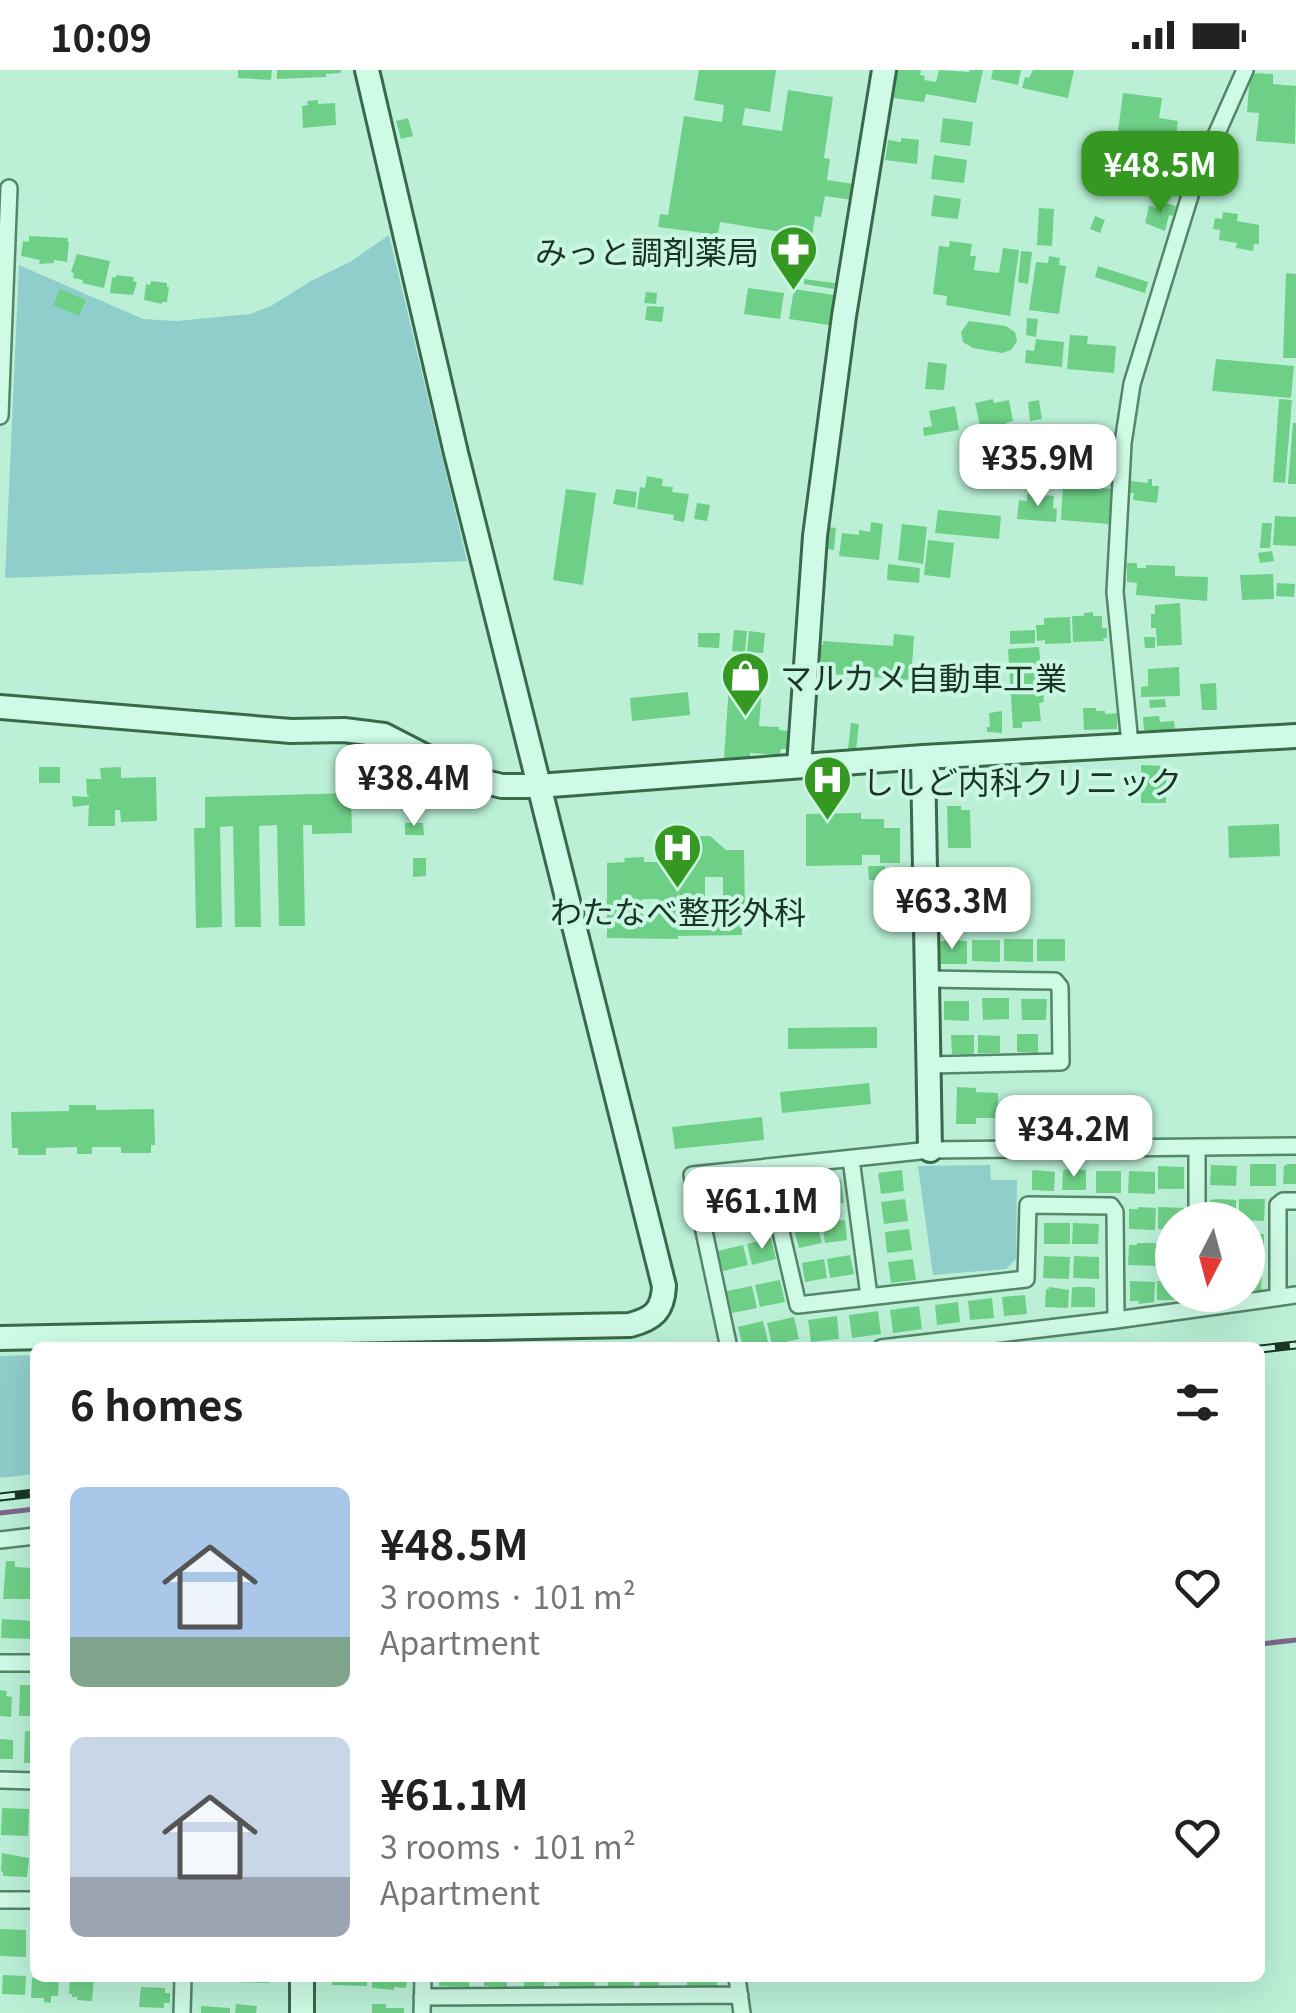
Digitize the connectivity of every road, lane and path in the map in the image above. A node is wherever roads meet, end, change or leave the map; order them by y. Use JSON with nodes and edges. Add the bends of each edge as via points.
{"nodes":[{"id":1,"x":368,"y":70,"type":"edge"},
{"id":2,"x":884,"y":70,"type":"edge"},
{"id":3,"x":1246,"y":70,"type":"edge"},
{"id":4,"x":9,"y":188,"type":"dead end"},
{"id":5,"x":0,"y":416,"type":"edge"},
{"id":6,"x":0,"y":707,"type":"edge"},
{"id":7,"x":1296,"y":736,"type":"edge"},
{"id":8,"x":1130,"y":744,"type":"junction"},
{"id":9,"x":923,"y":756,"type":"junction"},
{"id":10,"x":799,"y":766,"type":"junction"},
{"id":11,"x":538,"y":786,"type":"junction"},
{"id":12,"x":928,"y":979,"type":"junction"},
{"id":13,"x":930,"y":1065,"type":"junction"},
{"id":14,"x":1296,"y":1146,"type":"edge"},
{"id":15,"x":1198,"y":1147,"type":"junction"},
{"id":16,"x":930,"y":1150,"type":"junction"},
{"id":17,"x":852,"y":1159,"type":"junction"},
{"id":18,"x":766,"y":1167,"type":"junction"},
{"id":19,"x":1296,"y":1200,"type":"edge"},
{"id":20,"x":1197,"y":1202,"type":"edge"},
{"id":21,"x":1296,"y":1295,"type":"edge"},
{"id":22,"x":869,"y":1296,"type":"junction"},
{"id":23,"x":1278,"y":1296,"type":"junction"},
{"id":24,"x":1265,"y":1297,"type":"edge"},
{"id":25,"x":1155,"y":1311,"type":"edge"},
{"id":26,"x":1116,"y":1320,"type":"junction"},
{"id":27,"x":0,"y":1338,"type":"edge"},
{"id":28,"x":728,"y":1342,"type":"edge"},
{"id":29,"x":932,"y":1342,"type":"edge"},
{"id":30,"x":30,"y":1537,"type":"edge"},
{"id":31,"x":0,"y":1540,"type":"edge"},
{"id":32,"x":0,"y":1663,"type":"edge"},
{"id":33,"x":30,"y":1663,"type":"edge"},
{"id":34,"x":0,"y":1780,"type":"edge"},
{"id":35,"x":30,"y":1780,"type":"edge"},
{"id":36,"x":0,"y":1900,"type":"edge"},
{"id":37,"x":30,"y":1900,"type":"edge"},
{"id":38,"x":183,"y":1982,"type":"edge"},
{"id":39,"x":302,"y":1982,"type":"edge"},
{"id":40,"x":738,"y":1982,"type":"edge"},
{"id":41,"x":740,"y":1995,"type":"junction"},
{"id":42,"x":422,"y":2005,"type":"edge"},
{"id":43,"x":182,"y":2013,"type":"edge"},
{"id":44,"x":302,"y":2013,"type":"edge"},
{"id":45,"x":742,"y":2013,"type":"edge"}],
"edges":[{"from":1,"to":11,"type":"street"},
{"from":2,"to":10,"type":"street","via":[[816,536]]},
{"from":3,"to":8,"type":"street","via":[[1192,189],[1132,384],[1115,592]]},
{"from":4,"to":5,"type":"street"},
{"from":6,"to":11,"type":"street","via":[[384,735],[477,780]]},
{"from":7,"to":8,"type":"street"},
{"from":8,"to":9,"type":"street"},
{"from":9,"to":10,"type":"street"},
{"from":9,"to":12,"type":"street"},
{"from":10,"to":11,"type":"street"},
{"from":11,"to":27,"type":"street","via":[[664,1286],[657,1311],[630,1325]]},
{"from":12,"to":13,"type":"street"},
{"from":12,"to":13,"type":"street","via":[[1055,980],[1060,986],[1061,1062]]},
{"from":13,"to":16,"type":"street"},
{"from":14,"to":15,"type":"street"},
{"from":15,"to":16,"type":"street"},
{"from":15,"to":20,"type":"street"},
{"from":16,"to":17,"type":"street"},
{"from":17,"to":18,"type":"street"},
{"from":17,"to":22,"type":"street"},
{"from":18,"to":22,"type":"street","via":[[798,1305]]},
{"from":18,"to":28,"type":"street","via":[[692,1175]]},
{"from":19,"to":23,"type":"street","via":[[1278,1204]]},
{"from":21,"to":23,"type":"street"},
{"from":22,"to":26,"type":"street","via":[[1026,1279],[1028,1205],[1112,1206]]},
{"from":23,"to":24,"type":"street"},
{"from":25,"to":26,"type":"street"},
{"from":26,"to":29,"type":"street"},
{"from":30,"to":31,"type":"street"},
{"from":32,"to":33,"type":"street"},
{"from":34,"to":35,"type":"street"},
{"from":36,"to":37,"type":"street"},
{"from":38,"to":43,"type":"street"},
{"from":39,"to":44,"type":"street"},
{"from":40,"to":41,"type":"street"},
{"from":41,"to":42,"type":"street"},
{"from":41,"to":45,"type":"street"}]}
